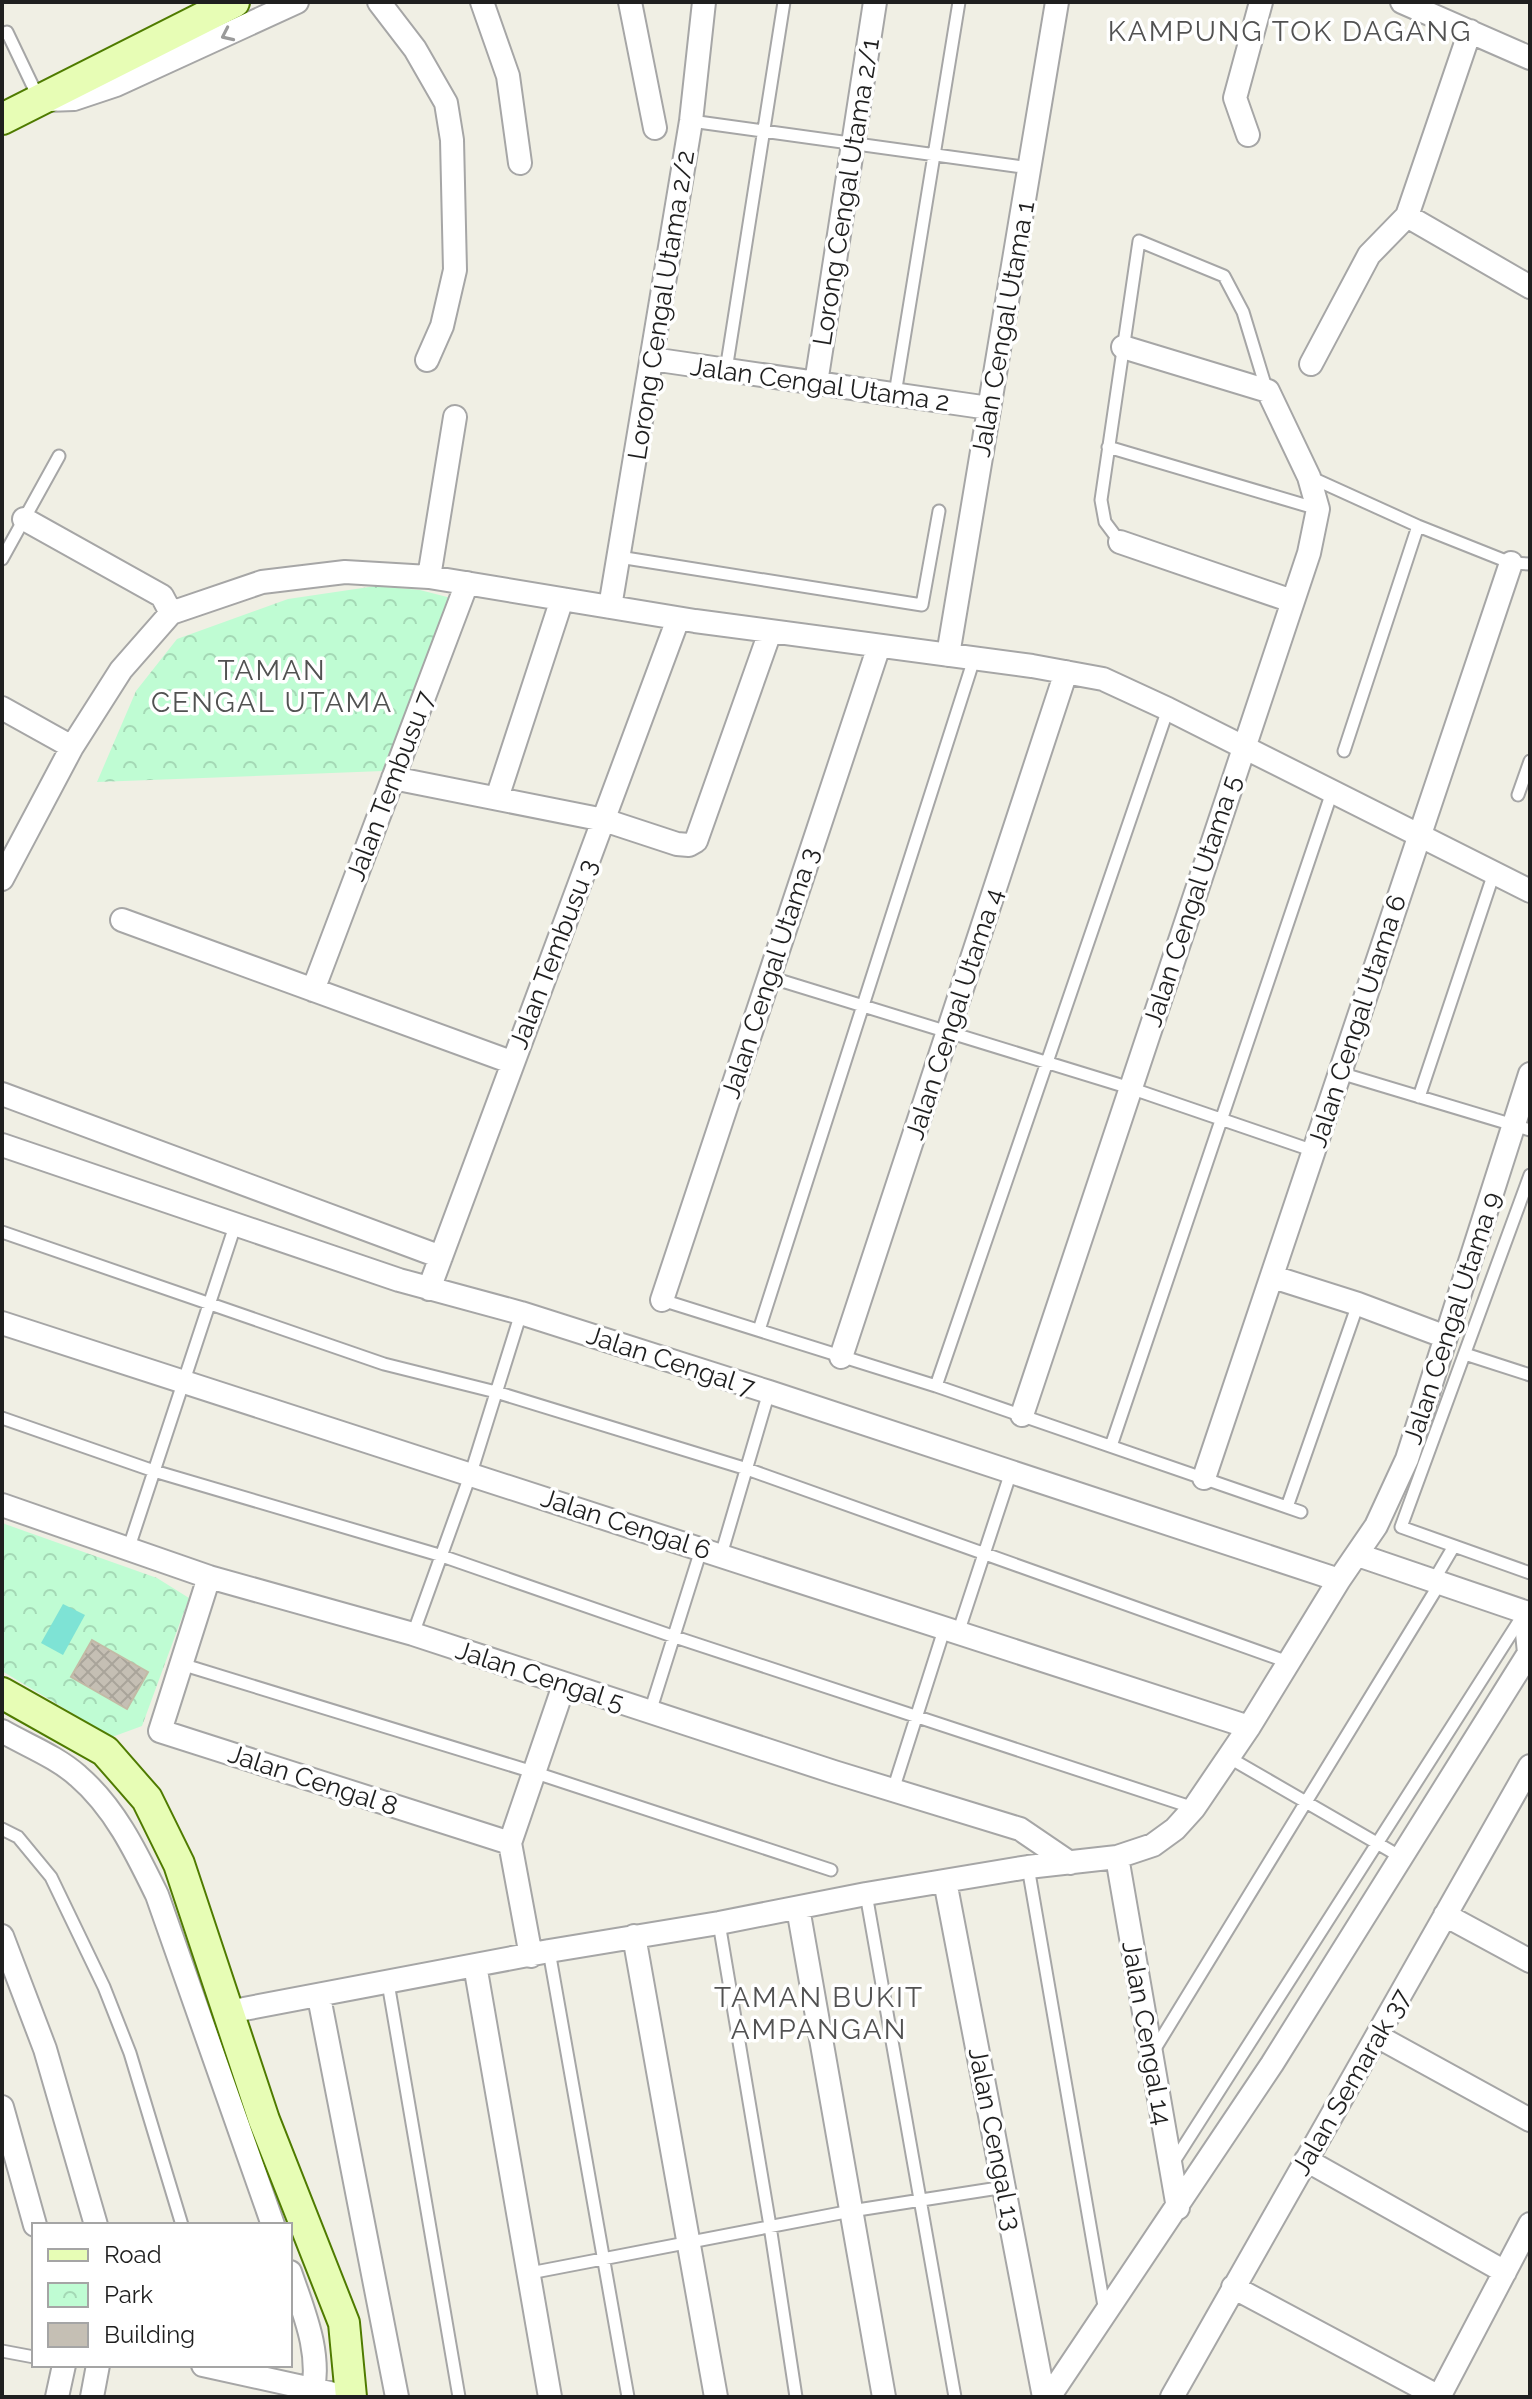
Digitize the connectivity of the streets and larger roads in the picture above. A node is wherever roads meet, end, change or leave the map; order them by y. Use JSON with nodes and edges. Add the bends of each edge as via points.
{"nodes":[{"id":1,"x":234,"y":2,"type":"edge"},
{"id":2,"x":297,"y":2,"type":"edge"},
{"id":3,"x":379,"y":2,"type":"edge"},
{"id":4,"x":482,"y":2,"type":"edge"},
{"id":5,"x":630,"y":2,"type":"edge"},
{"id":6,"x":704,"y":2,"type":"edge"},
{"id":7,"x":875,"y":2,"type":"edge"},
{"id":8,"x":1057,"y":2,"type":"edge"},
{"id":9,"x":1261,"y":2,"type":"edge"},
{"id":10,"x":1402,"y":2,"type":"edge"},
{"id":11,"x":1470,"y":31,"type":"junction"},
{"id":12,"x":1530,"y":58,"type":"edge"},
{"id":13,"x":39,"y":100,"type":"junction"},
{"id":14,"x":2,"y":119,"type":"edge"},
{"id":15,"x":655,"y":128,"type":"dead end"},
{"id":16,"x":1248,"y":135,"type":"dead end"},
{"id":17,"x":520,"y":163,"type":"dead end"},
{"id":18,"x":1407,"y":216,"type":"junction"},
{"id":19,"x":1530,"y":287,"type":"edge"},
{"id":20,"x":1123,"y":347,"type":"road end"},
{"id":21,"x":652,"y":359,"type":"junction"},
{"id":22,"x":427,"y":360,"type":"dead end"},
{"id":23,"x":1311,"y":364,"type":"dead end"},
{"id":24,"x":816,"y":383,"type":"junction"},
{"id":25,"x":989,"y":408,"type":"junction"},
{"id":26,"x":455,"y":417,"type":"dead end"},
{"id":27,"x":24,"y":519,"type":"road end"},
{"id":28,"x":1120,"y":542,"type":"road end"},
{"id":29,"x":1520,"y":564,"type":"edge"},
{"id":30,"x":429,"y":577,"type":"junction"},
{"id":31,"x":467,"y":583,"type":"junction"},
{"id":32,"x":562,"y":599,"type":"junction"},
{"id":33,"x":1292,"y":601,"type":"junction"},
{"id":34,"x":610,"y":607,"type":"junction"},
{"id":35,"x":171,"y":613,"type":"junction"},
{"id":36,"x":678,"y":619,"type":"junction"},
{"id":37,"x":770,"y":632,"type":"junction"},
{"id":38,"x":879,"y":646,"type":"junction"},
{"id":39,"x":948,"y":655,"type":"junction"},
{"id":40,"x":1066,"y":672,"type":"junction"},
{"id":41,"x":2,"y":708,"type":"edge"},
{"id":42,"x":1243,"y":746,"type":"junction"},
{"id":43,"x":72,"y":747,"type":"junction"},
{"id":44,"x":393,"y":778,"type":"junction"},
{"id":45,"x":497,"y":798,"type":"junction"},
{"id":46,"x":604,"y":820,"type":"junction"},
{"id":47,"x":1419,"y":836,"type":"junction"},
{"id":48,"x":2,"y":879,"type":"edge"},
{"id":49,"x":1530,"y":891,"type":"edge"},
{"id":50,"x":122,"y":920,"type":"dead end"},
{"id":51,"x":313,"y":990,"type":"junction"},
{"id":52,"x":511,"y":1062,"type":"junction"},
{"id":53,"x":1530,"y":1074,"type":"edge"},
{"id":54,"x":2,"y":1094,"type":"edge"},
{"id":55,"x":1522,"y":1128,"type":"edge"},
{"id":56,"x":2,"y":1145,"type":"edge"},
{"id":57,"x":441,"y":1257,"type":"junction"},
{"id":58,"x":1273,"y":1277,"type":"junction"},
{"id":59,"x":429,"y":1289,"type":"junction"},
{"id":60,"x":662,"y":1300,"type":"road end"},
{"id":61,"x":2,"y":1323,"type":"edge"},
{"id":62,"x":1446,"y":1337,"type":"junction"},
{"id":63,"x":841,"y":1357,"type":"road end"},
{"id":64,"x":1022,"y":1415,"type":"road end"},
{"id":65,"x":1204,"y":1478,"type":"road end"},
{"id":66,"x":2,"y":1505,"type":"edge"},
{"id":67,"x":1358,"y":1555,"type":"junction"},
{"id":68,"x":209,"y":1577,"type":"junction"},
{"id":69,"x":1339,"y":1580,"type":"junction"},
{"id":70,"x":564,"y":1685,"type":"junction"},
{"id":71,"x":2,"y":1693,"type":"edge"},
{"id":72,"x":1249,"y":1727,"type":"junction"},
{"id":73,"x":2,"y":1731,"type":"edge"},
{"id":74,"x":1530,"y":1766,"type":"edge"},
{"id":75,"x":1523,"y":1795,"type":"edge"},
{"id":76,"x":510,"y":1843,"type":"junction"},
{"id":77,"x":1117,"y":1857,"type":"junction"},
{"id":78,"x":1070,"y":1863,"type":"junction"},
{"id":79,"x":945,"y":1881,"type":"junction"},
{"id":80,"x":798,"y":1908,"type":"junction"},
{"id":81,"x":1445,"y":1915,"type":"junction"},
{"id":82,"x":2,"y":1936,"type":"edge"},
{"id":83,"x":634,"y":1936,"type":"junction"},
{"id":84,"x":540,"y":1953,"type":"junction"},
{"id":85,"x":1530,"y":1961,"type":"edge"},
{"id":86,"x":475,"y":1965,"type":"junction"},
{"id":87,"x":319,"y":1997,"type":"junction"},
{"id":88,"x":228,"y":2012,"type":"junction"},
{"id":89,"x":1377,"y":2036,"type":"junction"},
{"id":90,"x":2,"y":2107,"type":"edge"},
{"id":91,"x":1530,"y":2120,"type":"edge"},
{"id":92,"x":1306,"y":2160,"type":"junction"},
{"id":93,"x":1178,"y":2208,"type":"junction"},
{"id":94,"x":34,"y":2223,"type":"edge"},
{"id":95,"x":95,"y":2223,"type":"edge"},
{"id":96,"x":272,"y":2223,"type":"edge"},
{"id":97,"x":1530,"y":2224,"type":"edge"},
{"id":98,"x":1505,"y":2272,"type":"junction"},
{"id":99,"x":292,"y":2278,"type":"edge"},
{"id":100,"x":1233,"y":2287,"type":"junction"},
{"id":101,"x":64,"y":2367,"type":"edge"},
{"id":102,"x":98,"y":2367,"type":"edge"},
{"id":103,"x":221,"y":2367,"type":"edge"},
{"id":104,"x":313,"y":2393,"type":"edge"},
{"id":105,"x":57,"y":2397,"type":"edge"},
{"id":106,"x":92,"y":2397,"type":"edge"},
{"id":107,"x":349,"y":2397,"type":"edge"},
{"id":108,"x":397,"y":2397,"type":"edge"},
{"id":109,"x":550,"y":2397,"type":"edge"},
{"id":110,"x":716,"y":2397,"type":"edge"},
{"id":111,"x":884,"y":2397,"type":"edge"},
{"id":112,"x":1046,"y":2397,"type":"edge"},
{"id":113,"x":1172,"y":2397,"type":"edge"},
{"id":114,"x":1439,"y":2397,"type":"edge"}],
"edges":[{"from":1,"to":13,"type":"street"},
{"from":2,"to":13,"type":"street","one_way":true,"via":[[116,85],[74,99]]},
{"from":3,"to":22,"type":"street","via":[[415,49],[446,103],[452,140],[455,270],[442,326]]},
{"from":4,"to":17,"type":"street","via":[[508,76]]},
{"from":5,"to":15,"type":"street"},
{"from":6,"to":21,"type":"street","name":"Lorong Cengal Utama 2/2","via":[[691,121]]},
{"from":7,"to":24,"type":"street","name":"Lorong Cengal Utama 2/1"},
{"from":8,"to":25,"type":"street","name":"Jalan Cengal Utama 1"},
{"from":9,"to":16,"type":"street","via":[[1235,98]]},
{"from":10,"to":11,"type":"street"},
{"from":11,"to":12,"type":"street"},
{"from":11,"to":18,"type":"street"},
{"from":13,"to":14,"type":"street"},
{"from":18,"to":19,"type":"street"},
{"from":18,"to":23,"type":"street","via":[[1369,255]]},
{"from":20,"to":33,"type":"street","name":"Jalan Cengal Utama 5","via":[[1268,391],[1309,477],[1318,509]]},
{"from":21,"to":24,"type":"street","name":"Jalan Cengal Utama 2"},
{"from":21,"to":34,"type":"street","name":"Lorong Cengal Utama 2/2"},
{"from":24,"to":25,"type":"street","name":"Jalan Cengal Utama 2"},
{"from":25,"to":39,"type":"street","name":"Jalan Cengal Utama 1"},
{"from":26,"to":30,"type":"street"},
{"from":27,"to":35,"type":"street","via":[[162,596]]},
{"from":28,"to":33,"type":"street"},
{"from":29,"to":47,"type":"street","name":"Jalan Cengal Utama 6"},
{"from":30,"to":31,"type":"street"},
{"from":30,"to":35,"type":"street","via":[[345,572],[262,582]]},
{"from":31,"to":32,"type":"street"},
{"from":31,"to":44,"type":"street","name":"Jalan Tembusu 7"},
{"from":32,"to":34,"type":"street"},
{"from":32,"to":45,"type":"street"},
{"from":33,"to":42,"type":"street","name":"Jalan Cengal Utama 5"},
{"from":34,"to":36,"type":"street"},
{"from":35,"to":43,"type":"street","via":[[121,670]]},
{"from":36,"to":37,"type":"street"},
{"from":36,"to":46,"type":"street","name":"Jalan Tembusu 3"},
{"from":37,"to":38,"type":"street"},
{"from":37,"to":46,"type":"street","via":[[696,841],[677,844]]},
{"from":38,"to":39,"type":"street"},
{"from":38,"to":60,"type":"street","name":"Jalan Cengal Utama 3"},
{"from":39,"to":40,"type":"street"},
{"from":40,"to":42,"type":"street","via":[[1103,679]]},
{"from":40,"to":63,"type":"street","name":"Jalan Cengal Utama 4"},
{"from":41,"to":43,"type":"street"},
{"from":42,"to":47,"type":"street"},
{"from":42,"to":64,"type":"street","name":"Jalan Cengal Utama 5"},
{"from":43,"to":48,"type":"street"},
{"from":44,"to":45,"type":"street"},
{"from":44,"to":51,"type":"street","name":"Jalan Tembusu 7"},
{"from":45,"to":46,"type":"street"},
{"from":46,"to":52,"type":"street","name":"Jalan Tembusu 3"},
{"from":47,"to":49,"type":"street"},
{"from":47,"to":58,"type":"street","name":"Jalan Cengal Utama 6"},
{"from":50,"to":51,"type":"street"},
{"from":51,"to":52,"type":"street"},
{"from":52,"to":57,"type":"street","name":"Jalan Tembusu 3"},
{"from":53,"to":55,"type":"street","name":"Jalan Cengal Utama 9"},
{"from":54,"to":57,"type":"street"},
{"from":55,"to":62,"type":"street","name":"Jalan Cengal Utama 9"},
{"from":56,"to":59,"type":"street","name":"Jalan Cengal 7"},
{"from":57,"to":59,"type":"street","name":"Jalan Tembusu 3"},
{"from":58,"to":62,"type":"street"},
{"from":58,"to":65,"type":"street","name":"Jalan Cengal Utama 6"},
{"from":59,"to":69,"type":"street","name":"Jalan Cengal 7","via":[[769,1392]]},
{"from":61,"to":72,"type":"street","name":"Jalan Cengal 6"},
{"from":62,"to":67,"type":"street","name":"Jalan Cengal Utama 9","via":[[1407,1459]]},
{"from":66,"to":68,"type":"street","name":"Jalan Cengal 5"},
{"from":67,"to":69,"type":"street","name":"Jalan Cengal Utama 9"},
{"from":67,"to":93,"type":"street","via":[[1525,1612],[1529,1653]]},
{"from":68,"to":70,"type":"street","name":"Jalan Cengal 5","via":[[413,1634]]},
{"from":68,"to":76,"type":"street","name":"Jalan Cengal 8","via":[[160,1731]]},
{"from":69,"to":72,"type":"street","name":"Jalan Cengal Utama 9"},
{"from":70,"to":76,"type":"street"},
{"from":70,"to":78,"type":"street","name":"Jalan Cengal 5","via":[[1020,1829]]},
{"from":71,"to":88,"type":"street","via":[[105,1751],[147,1799],[179,1864]]},
{"from":72,"to":77,"type":"street","name":"Jalan Cengal Utama 9","via":[[1175,1829],[1153,1845]]},
{"from":73,"to":96,"type":"street","via":[[76,1774],[107,1805],[133,1846],[157,1895]]},
{"from":74,"to":75,"type":"street","name":"Jalan Semarak 37"},
{"from":75,"to":81,"type":"street","name":"Jalan Semarak 37"},
{"from":76,"to":84,"type":"street"},
{"from":77,"to":78,"type":"street","name":"Jalan Cengal Utama 9"},
{"from":77,"to":93,"type":"street","name":"Jalan Cengal 14"},
{"from":78,"to":79,"type":"street","name":"Jalan Cengal Utama 9"},
{"from":79,"to":80,"type":"street","name":"Jalan Cengal Utama 9"},
{"from":79,"to":112,"type":"street","name":"Jalan Cengal 13"},
{"from":80,"to":83,"type":"street","name":"Jalan Cengal Utama 9"},
{"from":80,"to":111,"type":"street"},
{"from":81,"to":85,"type":"street"},
{"from":81,"to":89,"type":"street","name":"Jalan Semarak 37"},
{"from":82,"to":95,"type":"street","via":[[45,2049]]},
{"from":83,"to":84,"type":"street","name":"Jalan Cengal Utama 9"},
{"from":83,"to":110,"type":"street"},
{"from":84,"to":86,"type":"street","name":"Jalan Cengal Utama 9"},
{"from":86,"to":87,"type":"street","name":"Jalan Cengal Utama 9"},
{"from":86,"to":109,"type":"street"},
{"from":87,"to":88,"type":"street","name":"Jalan Cengal Utama 9"},
{"from":87,"to":108,"type":"street"},
{"from":88,"to":107,"type":"street","via":[[264,2120],[344,2323]]},
{"from":89,"to":91,"type":"street"},
{"from":89,"to":92,"type":"street","name":"Jalan Semarak 37"},
{"from":90,"to":94,"type":"street"},
{"from":92,"to":98,"type":"street"},
{"from":92,"to":100,"type":"street","name":"Jalan Semarak 37"},
{"from":93,"to":112,"type":"street"},
{"from":97,"to":98,"type":"street"},
{"from":98,"to":114,"type":"street"},
{"from":99,"to":104,"type":"street","via":[[312,2335]]},
{"from":100,"to":113,"type":"street","name":"Jalan Semarak 37"},
{"from":100,"to":114,"type":"street"},
{"from":101,"to":105,"type":"street"},
{"from":102,"to":106,"type":"street"},
{"from":103,"to":104,"type":"street"},
{"from":104,"to":107,"type":"street"}]}
